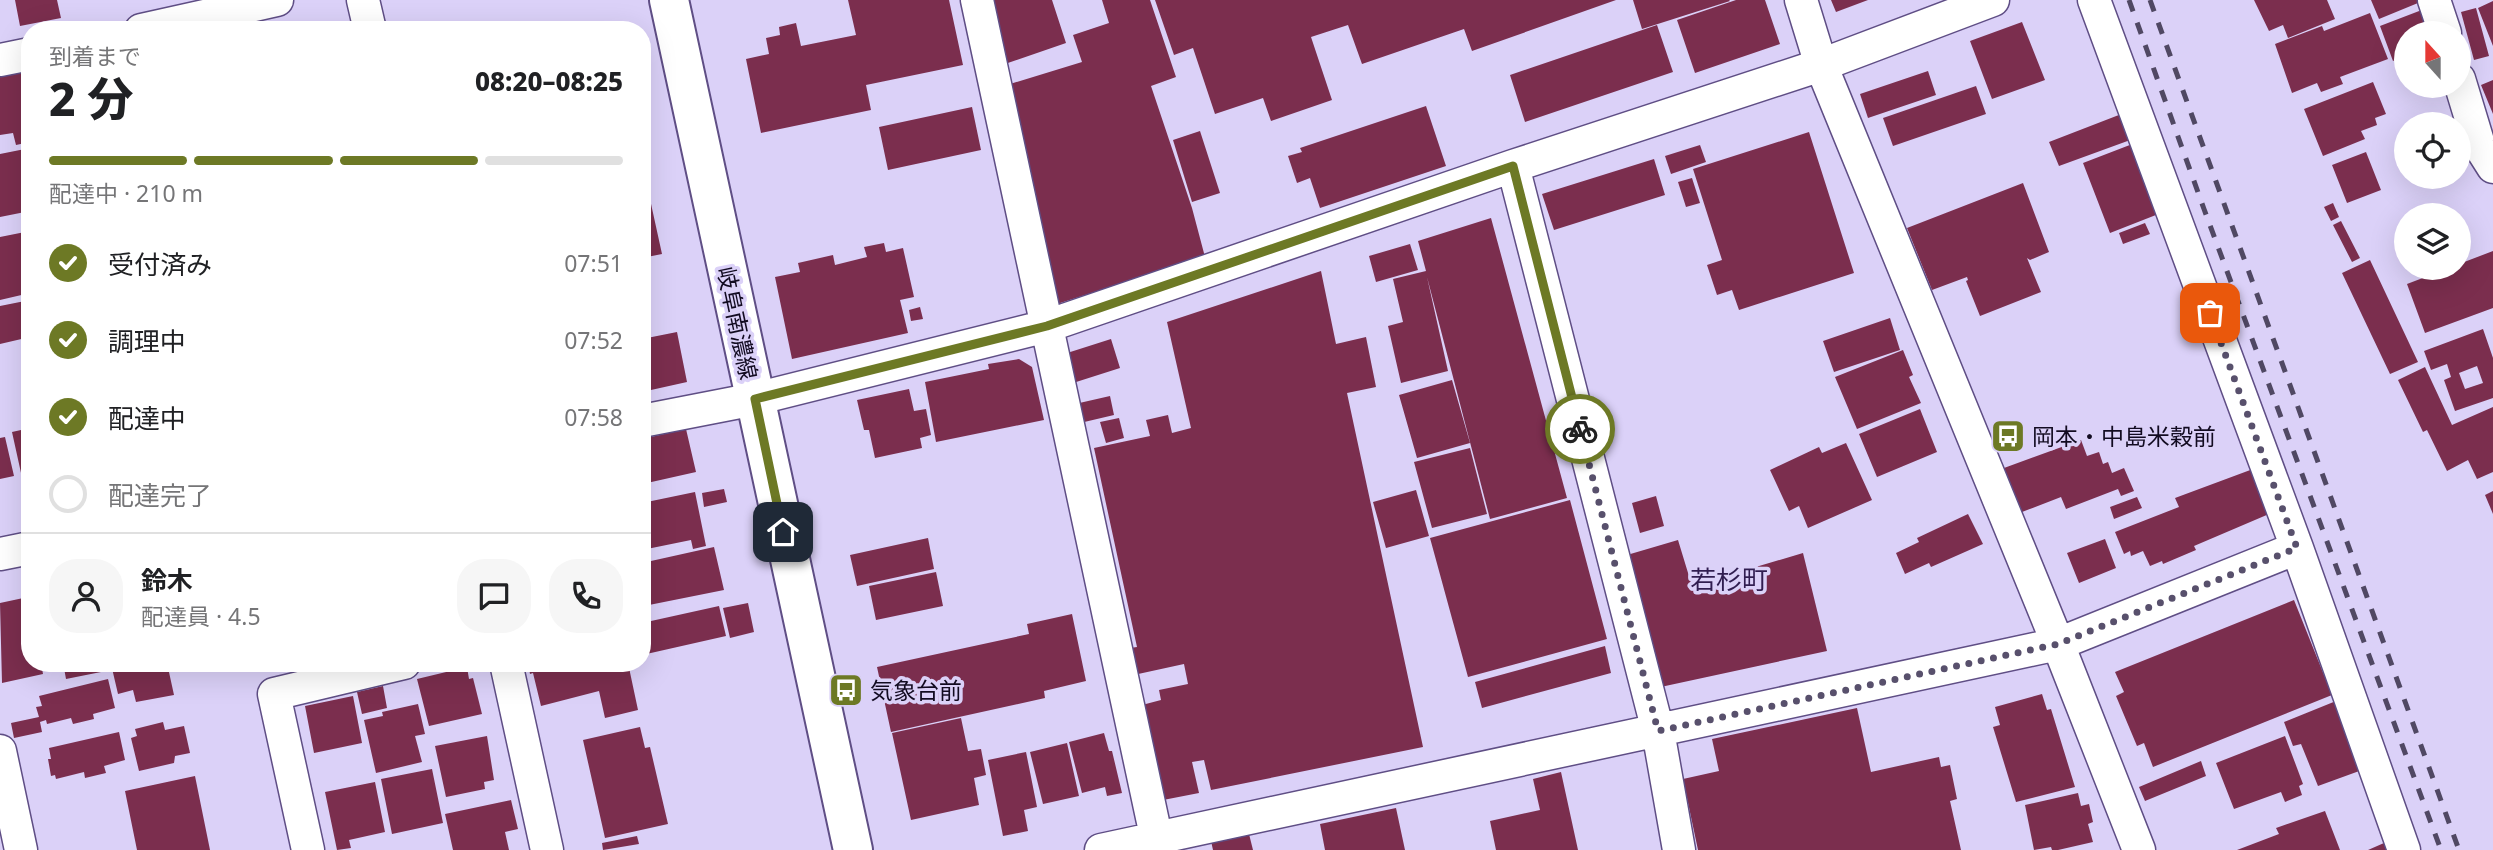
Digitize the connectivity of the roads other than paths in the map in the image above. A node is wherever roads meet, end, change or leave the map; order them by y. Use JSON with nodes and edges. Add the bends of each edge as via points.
{"nodes":[{"id":1,"x":277,"y":0,"type":"edge"},
{"id":2,"x":363,"y":0,"type":"edge"},
{"id":3,"x":669,"y":0,"type":"edge"},
{"id":4,"x":977,"y":0,"type":"edge"},
{"id":5,"x":1801,"y":0,"type":"edge"},
{"id":6,"x":1993,"y":0,"type":"edge"},
{"id":7,"x":2094,"y":0,"type":"edge"},
{"id":8,"x":2434,"y":0,"type":"edge"},
{"id":9,"x":182,"y":21,"type":"edge"},
{"id":10,"x":368,"y":21,"type":"edge"},
{"id":11,"x":2441,"y":21,"type":"edge"},
{"id":12,"x":21,"y":56,"type":"edge"},
{"id":13,"x":0,"y":61,"type":"edge"},
{"id":14,"x":1821,"y":65,"type":"junction"},
{"id":15,"x":2465,"y":98,"type":"edge"},
{"id":16,"x":1513,"y":166,"type":"junction"},
{"id":17,"x":2493,"y":167,"type":"edge"},
{"id":18,"x":1047,"y":326,"type":"junction"},
{"id":19,"x":755,"y":399,"type":"junction"},
{"id":20,"x":651,"y":419,"type":"edge"},
{"id":21,"x":2297,"y":548,"type":"junction"},
{"id":22,"x":21,"y":550,"type":"edge"},
{"id":23,"x":0,"y":554,"type":"edge"},
{"id":24,"x":2058,"y":644,"type":"junction"},
{"id":25,"x":366,"y":672,"type":"edge"},
{"id":26,"x":508,"y":672,"type":"edge"},
{"id":27,"x":1658,"y":731,"type":"junction"},
{"id":28,"x":0,"y":751,"type":"edge"},
{"id":29,"x":1158,"y":844,"type":"edge"},
{"id":30,"x":21,"y":850,"type":"edge"},
{"id":31,"x":308,"y":850,"type":"edge"},
{"id":32,"x":547,"y":850,"type":"edge"},
{"id":33,"x":853,"y":850,"type":"edge"},
{"id":34,"x":1101,"y":850,"type":"edge"},
{"id":35,"x":1679,"y":850,"type":"edge"},
{"id":36,"x":2139,"y":850,"type":"edge"},
{"id":37,"x":2404,"y":850,"type":"edge"}],
"edges":[{"from":1,"to":9,"type":"street"},
{"from":2,"to":10,"type":"street"},
{"from":3,"to":19,"type":"main road","name":"岐阜南濃線"},
{"from":4,"to":18,"type":"street"},
{"from":5,"to":14,"type":"street"},
{"from":6,"to":14,"type":"street"},
{"from":7,"to":21,"type":"street"},
{"from":8,"to":11,"type":"street"},
{"from":12,"to":13,"type":"street"},
{"from":14,"to":16,"type":"street"},
{"from":14,"to":24,"type":"street"},
{"from":15,"to":17,"type":"street","via":[[2479,145]]},
{"from":16,"to":18,"type":"street"},
{"from":16,"to":27,"type":"street"},
{"from":18,"to":19,"type":"street"},
{"from":18,"to":29,"type":"street"},
{"from":19,"to":20,"type":"street"},
{"from":19,"to":33,"type":"main road","name":"岐阜南濃線"},
{"from":21,"to":24,"type":"street"},
{"from":21,"to":37,"type":"street"},
{"from":22,"to":23,"type":"street"},
{"from":24,"to":27,"type":"street"},
{"from":24,"to":36,"type":"street"},
{"from":25,"to":31,"type":"street","via":[[274,694]]},
{"from":26,"to":32,"type":"street"},
{"from":27,"to":29,"type":"street"},
{"from":27,"to":35,"type":"street"},
{"from":28,"to":30,"type":"street"},
{"from":29,"to":34,"type":"street"}]}
